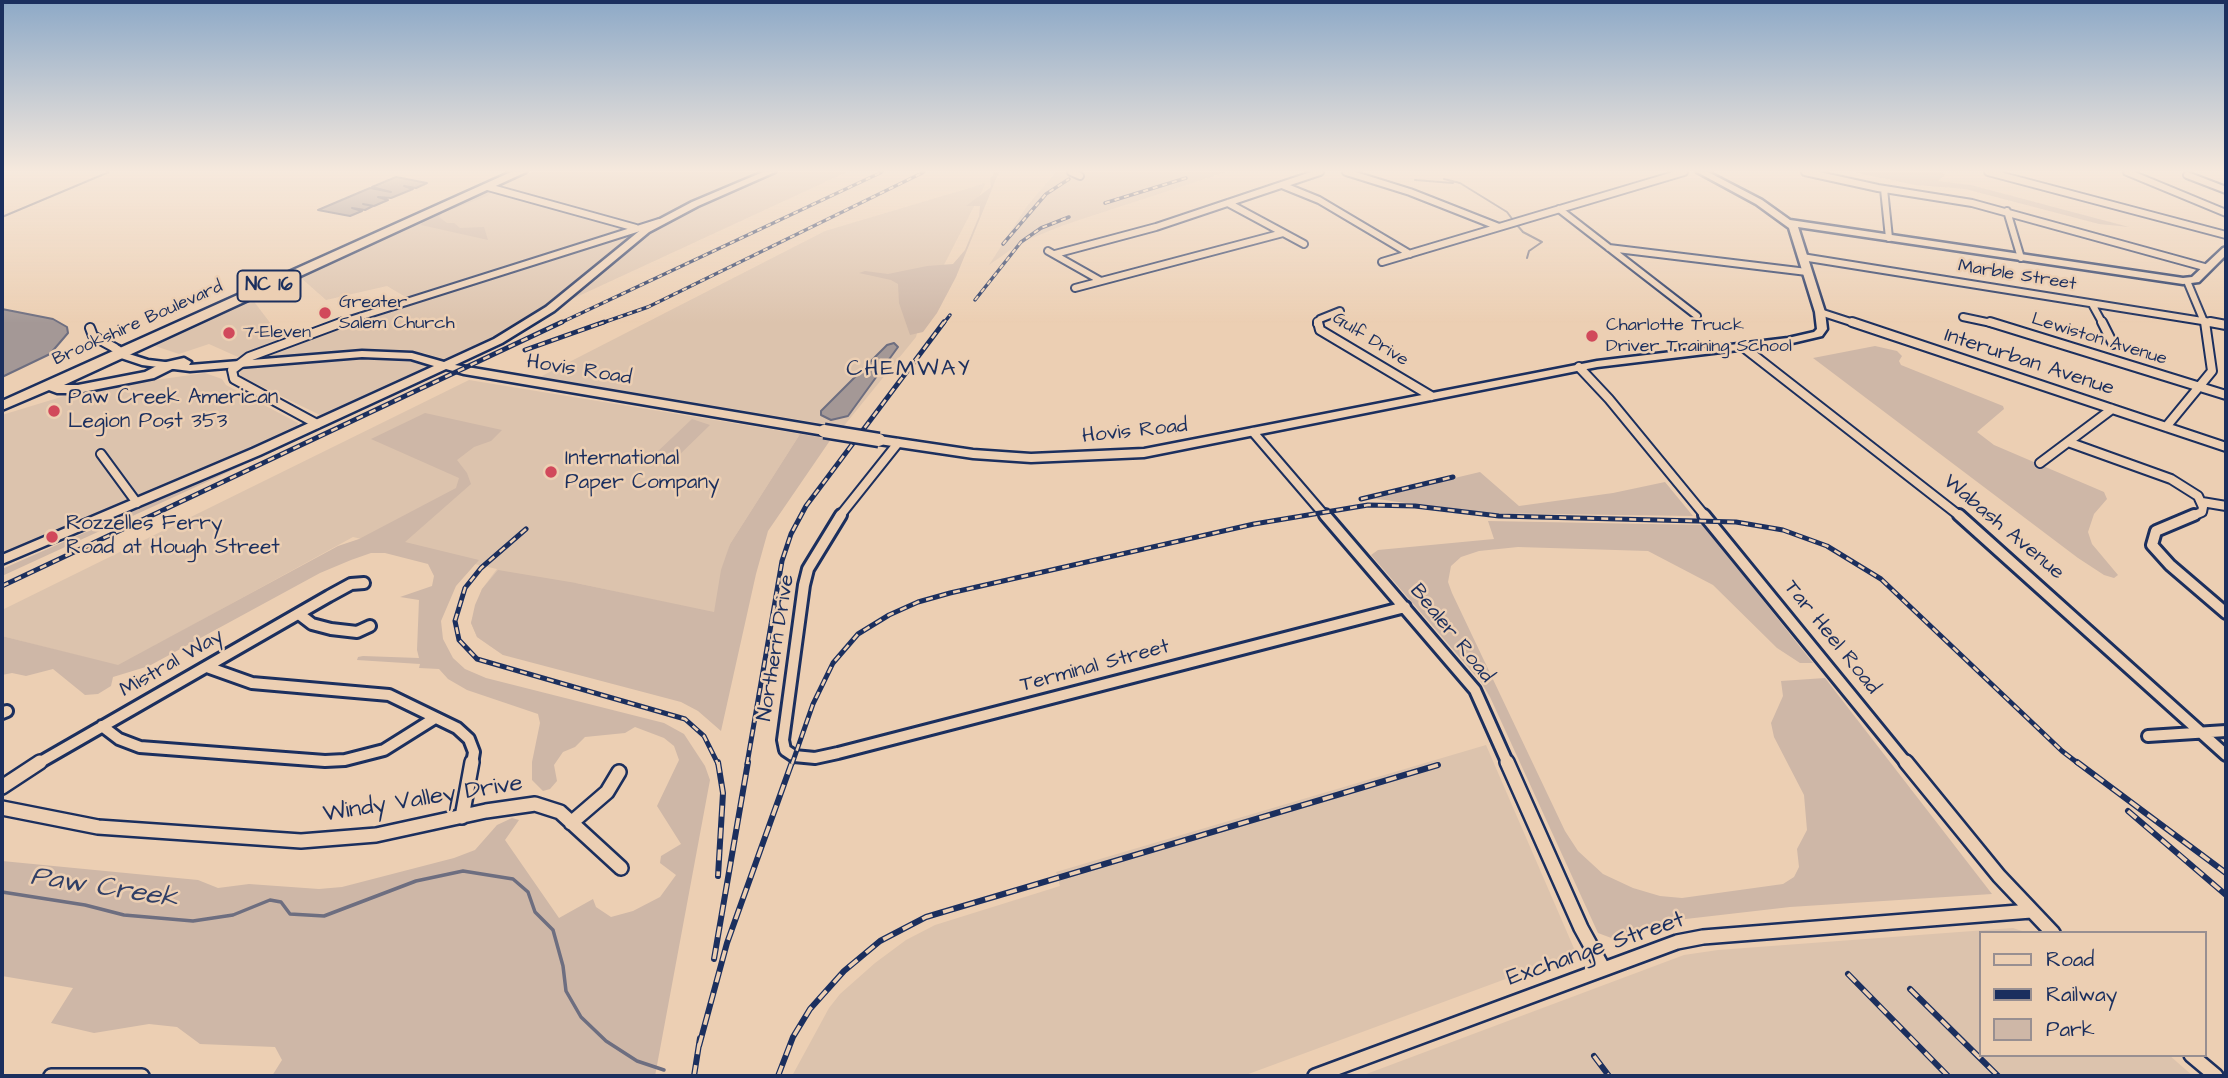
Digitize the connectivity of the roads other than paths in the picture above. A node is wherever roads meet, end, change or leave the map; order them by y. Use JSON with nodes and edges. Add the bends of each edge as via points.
{"nodes":[{"id":1,"x":399,"y":222,"type":"edge"},
{"id":2,"x":409,"y":222,"type":"edge"},
{"id":3,"x":615,"y":222,"type":"edge"},
{"id":4,"x":656,"y":222,"type":"edge"},
{"id":5,"x":658,"y":222,"type":"edge"},
{"id":6,"x":1168,"y":222,"type":"edge"},
{"id":7,"x":1263,"y":222,"type":"edge"},
{"id":8,"x":1357,"y":222,"type":"edge"},
{"id":9,"x":1488,"y":222,"type":"edge"},
{"id":10,"x":1515,"y":222,"type":"edge"},
{"id":11,"x":1576,"y":222,"type":"edge"},
{"id":12,"x":1887,"y":222,"type":"edge"},
{"id":13,"x":2010,"y":222,"type":"edge"},
{"id":14,"x":2047,"y":222,"type":"edge"},
{"id":15,"x":2177,"y":222,"type":"edge"},
{"id":16,"x":1789,"y":223,"type":"joint"},
{"id":17,"x":1500,"y":227,"type":"junction"},
{"id":18,"x":636,"y":228,"type":"junction"},
{"id":19,"x":1283,"y":233,"type":"junction"},
{"id":20,"x":2226,"y":235,"type":"edge"},
{"id":21,"x":1889,"y":238,"type":"junction"},
{"id":22,"x":1304,"y":244,"type":"dead end"},
{"id":23,"x":1609,"y":248,"type":"junction"},
{"id":24,"x":1410,"y":254,"type":"junction"},
{"id":25,"x":2225,"y":254,"type":"edge"},
{"id":26,"x":1802,"y":257,"type":"junction"},
{"id":27,"x":2021,"y":258,"type":"junction"},
{"id":28,"x":1382,"y":262,"type":"dead end"},
{"id":29,"x":2208,"y":268,"type":"junction"},
{"id":30,"x":1807,"y":272,"type":"junction"},
{"id":31,"x":1101,"y":281,"type":"junction"},
{"id":32,"x":2187,"y":281,"type":"junction"},
{"id":33,"x":1075,"y":288,"type":"dead end"},
{"id":34,"x":2092,"y":304,"type":"junction"},
{"id":35,"x":1340,"y":311,"type":"dead end"},
{"id":36,"x":1820,"y":312,"type":"junction"},
{"id":37,"x":1697,"y":316,"type":"dead end"},
{"id":38,"x":1963,"y":317,"type":"dead end"},
{"id":39,"x":2205,"y":322,"type":"junction"},
{"id":40,"x":2226,"y":325,"type":"edge"},
{"id":41,"x":90,"y":328,"type":"dead end"},
{"id":42,"x":2113,"y":344,"type":"dead end"},
{"id":43,"x":1742,"y":346,"type":"junction"},
{"id":44,"x":121,"y":350,"type":"junction"},
{"id":45,"x":184,"y":362,"type":"junction"},
{"id":46,"x":236,"y":365,"type":"junction"},
{"id":47,"x":165,"y":366,"type":"junction"},
{"id":48,"x":446,"y":366,"type":"junction"},
{"id":49,"x":1579,"y":367,"type":"junction"},
{"id":50,"x":60,"y":380,"type":"junction"},
{"id":51,"x":2199,"y":387,"type":"junction"},
{"id":52,"x":2226,"y":395,"type":"edge"},
{"id":53,"x":1431,"y":396,"type":"junction"},
{"id":54,"x":2,"y":397,"type":"edge"},
{"id":55,"x":2,"y":406,"type":"edge"},
{"id":56,"x":2112,"y":409,"type":"junction"},
{"id":57,"x":317,"y":424,"type":"junction"},
{"id":58,"x":2166,"y":428,"type":"junction"},
{"id":59,"x":1254,"y":432,"type":"junction"},
{"id":60,"x":2068,"y":442,"type":"junction"},
{"id":61,"x":898,"y":443,"type":"junction"},
{"id":62,"x":2226,"y":447,"type":"edge"},
{"id":63,"x":101,"y":454,"type":"dead end"},
{"id":64,"x":2040,"y":463,"type":"dead end"},
{"id":65,"x":2202,"y":502,"type":"junction"},
{"id":66,"x":137,"y":503,"type":"junction"},
{"id":67,"x":2226,"y":506,"type":"edge"},
{"id":68,"x":2,"y":560,"type":"edge"},
{"id":69,"x":364,"y":583,"type":"dead end"},
{"id":70,"x":2222,"y":604,"type":"edge"},
{"id":71,"x":1405,"y":607,"type":"junction"},
{"id":72,"x":2226,"y":613,"type":"edge"},
{"id":73,"x":299,"y":614,"type":"junction"},
{"id":74,"x":370,"y":626,"type":"dead end"},
{"id":75,"x":207,"y":667,"type":"junction"},
{"id":76,"x":435,"y":718,"type":"junction"},
{"id":77,"x":102,"y":726,"type":"junction"},
{"id":78,"x":2226,"y":731,"type":"edge"},
{"id":79,"x":2202,"y":732,"type":"junction"},
{"id":80,"x":2148,"y":736,"type":"dead end"},
{"id":81,"x":2226,"y":755,"type":"edge"},
{"id":82,"x":794,"y":756,"type":"joint"},
{"id":83,"x":619,"y":772,"type":"dead end"},
{"id":84,"x":2,"y":787,"type":"edge"},
{"id":85,"x":2,"y":808,"type":"edge"},
{"id":86,"x":462,"y":817,"type":"junction"},
{"id":87,"x":571,"y":823,"type":"junction"},
{"id":88,"x":621,"y":868,"type":"dead end"},
{"id":89,"x":2031,"y":911,"type":"junction"},
{"id":90,"x":2051,"y":931,"type":"edge"},
{"id":91,"x":1604,"y":968,"type":"junction"},
{"id":92,"x":2194,"y":1057,"type":"edge"},
{"id":93,"x":51,"y":1076,"type":"edge"},
{"id":94,"x":142,"y":1076,"type":"edge"},
{"id":95,"x":1315,"y":1076,"type":"edge"},
{"id":96,"x":2216,"y":1076,"type":"edge"}],
"edges":[{"from":1,"to":44,"type":"highway","name":"Brookshire Boulevard","number":"NC 16"},
{"from":2,"to":44,"type":"highway","name":"Brookshire Boulevard","number":"NC 16"},
{"from":3,"to":18,"type":"street"},
{"from":4,"to":18,"type":"street"},
{"from":5,"to":48,"type":"street","via":[[536,319]]},
{"from":6,"to":31,"type":"street","via":[[1051,253]]},
{"from":7,"to":19,"type":"street"},
{"from":8,"to":24,"type":"street"},
{"from":9,"to":17,"type":"street"},
{"from":10,"to":17,"type":"street"},
{"from":11,"to":23,"type":"street"},
{"from":12,"to":21,"type":"street"},
{"from":13,"to":27,"type":"street"},
{"from":14,"to":29,"type":"street"},
{"from":15,"to":20,"type":"street"},
{"from":16,"to":21,"type":"street"},
{"from":16,"to":26,"type":"street"},
{"from":17,"to":24,"type":"street"},
{"from":18,"to":46,"type":"street","via":[[348,320]]},
{"from":19,"to":22,"type":"street"},
{"from":19,"to":31,"type":"street"},
{"from":21,"to":27,"type":"street"},
{"from":23,"to":30,"type":"street"},
{"from":23,"to":37,"type":"street"},
{"from":24,"to":28,"type":"street"},
{"from":25,"to":29,"type":"street"},
{"from":26,"to":30,"type":"street"},
{"from":26,"to":34,"type":"street","name":"Marble Street"},
{"from":27,"to":32,"type":"street"},
{"from":29,"to":32,"type":"street"},
{"from":30,"to":36,"type":"street"},
{"from":31,"to":33,"type":"street"},
{"from":32,"to":39,"type":"street"},
{"from":34,"to":39,"type":"street","name":"Marble Street"},
{"from":34,"to":42,"type":"street"},
{"from":35,"to":53,"type":"street","name":"Gulf Drive","via":[[1320,319],[1320,330]]},
{"from":36,"to":43,"type":"street","name":"Hovis Road","via":[[1822,329],[1816,335]]},
{"from":36,"to":56,"type":"street","name":"Interurban Avenue"},
{"from":38,"to":51,"type":"street","name":"Lewiston Avenue"},
{"from":39,"to":40,"type":"street","name":"Marble Street"},
{"from":39,"to":51,"type":"street","via":[[2213,365]]},
{"from":41,"to":44,"type":"street","via":[[98,340]]},
{"from":43,"to":49,"type":"street","name":"Hovis Road"},
{"from":43,"to":79,"type":"street","name":"Wabash Avenue","via":[[1980,532]]},
{"from":44,"to":45,"type":"street","name":"Hovis Road"},
{"from":44,"to":47,"type":"street","name":"Hovis Road","via":[[136,360]]},
{"from":44,"to":50,"type":"highway","name":"Brookshire Boulevard","number":"NC 16"},
{"from":44,"to":54,"type":"highway","name":"Brookshire Boulevard","number":"NC 16"},
{"from":45,"to":46,"type":"street","name":"Hovis Road"},
{"from":45,"to":47,"type":"highway"},
{"from":46,"to":47,"type":"street","name":"Hovis Road"},
{"from":46,"to":48,"type":"street","name":"Hovis Road","via":[[376,353],[412,356]]},
{"from":46,"to":57,"type":"street","via":[[231,371],[234,379]]},
{"from":47,"to":50,"type":"highway","via":[[145,376],[78,389],[57,389]]},
{"from":48,"to":57,"type":"street"},
{"from":48,"to":61,"type":"street","name":"Hovis Road","bridge":true},
{"from":49,"to":53,"type":"street","name":"Hovis Road"},
{"from":49,"to":89,"type":"street","name":"Tar Heel Road"},
{"from":50,"to":55,"type":"highway","name":"Brookshire Boulevard","number":"NC 16"},
{"from":51,"to":52,"type":"street","name":"Lewiston Avenue"},
{"from":51,"to":58,"type":"street"},
{"from":53,"to":59,"type":"street","name":"Hovis Road"},
{"from":56,"to":58,"type":"street","name":"Interurban Avenue"},
{"from":56,"to":60,"type":"street"},
{"from":57,"to":66,"type":"street"},
{"from":58,"to":62,"type":"street","name":"Interurban Avenue"},
{"from":59,"to":61,"type":"street","name":"Hovis Road","via":[[1173,449],[1081,458],[1002,457]]},
{"from":59,"to":71,"type":"street","name":"Bealer Road"},
{"from":60,"to":64,"type":"street"},
{"from":60,"to":65,"type":"street","via":[[2171,479]]},
{"from":61,"to":82,"type":"street","name":"Northern Drive","via":[[830,529],[808,569],[783,740],[785,750]]},
{"from":63,"to":66,"type":"street"},
{"from":65,"to":67,"type":"street"},
{"from":65,"to":70,"type":"street","via":[[2197,516],[2156,531],[2152,545],[2169,565]]},
{"from":66,"to":68,"type":"street"},
{"from":69,"to":73,"type":"street","name":"Mistral Way","via":[[351,584]]},
{"from":70,"to":72,"type":"street"},
{"from":71,"to":82,"type":"street","name":"Terminal Street","via":[[838,753]]},
{"from":71,"to":91,"type":"street","name":"Bealer Road","via":[[1481,701],[1581,928]]},
{"from":73,"to":74,"type":"street","via":[[312,624],[331,629],[357,632]]},
{"from":73,"to":75,"type":"street","name":"Mistral Way"},
{"from":75,"to":76,"type":"street","via":[[252,684],[389,695]]},
{"from":75,"to":77,"type":"street","name":"Mistral Way"},
{"from":76,"to":77,"type":"street","via":[[384,750],[325,761],[141,747],[119,740]]},
{"from":76,"to":86,"type":"street","via":[[457,728],[474,752]]},
{"from":77,"to":84,"type":"street","name":"Mistral Way"},
{"from":78,"to":79,"type":"street"},
{"from":79,"to":80,"type":"street"},
{"from":79,"to":81,"type":"street","name":"Wabash Avenue"},
{"from":83,"to":87,"type":"street","via":[[607,793]]},
{"from":85,"to":86,"type":"street","name":"Windy Valley Drive","via":[[98,827],[267,841],[376,835]]},
{"from":86,"to":87,"type":"street","name":"Windy Valley Drive","via":[[535,804],[561,812]]},
{"from":87,"to":88,"type":"street","name":"Windy Valley Drive"},
{"from":89,"to":90,"type":"street","name":"Tar Heel Road"},
{"from":89,"to":91,"type":"street","name":"Exchange Street","via":[[1703,937]]},
{"from":91,"to":95,"type":"street","name":"Exchange Street"},
{"from":92,"to":96,"type":"street"},
{"from":93,"to":94,"type":"street"}]}
